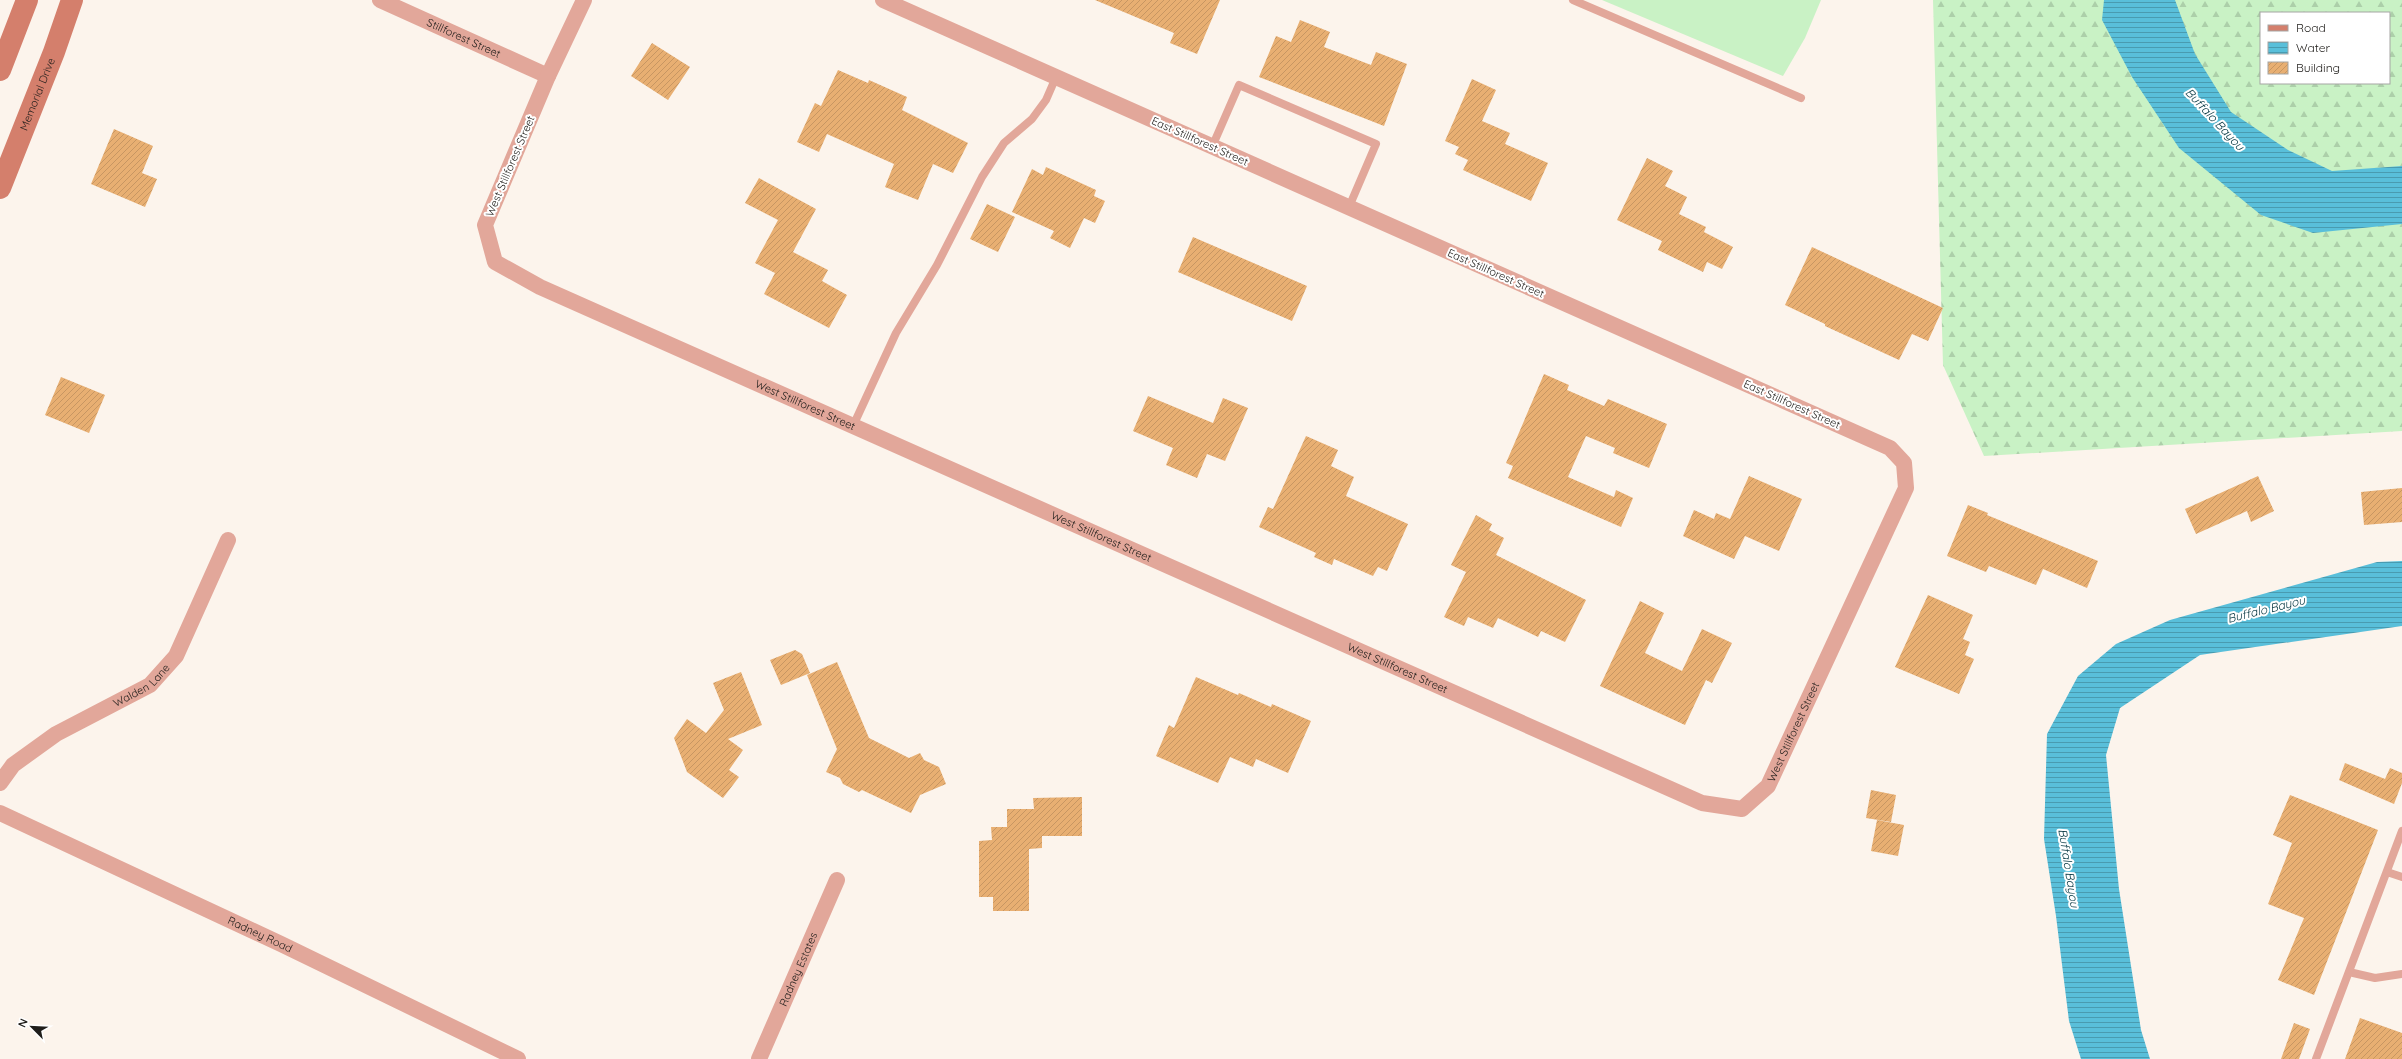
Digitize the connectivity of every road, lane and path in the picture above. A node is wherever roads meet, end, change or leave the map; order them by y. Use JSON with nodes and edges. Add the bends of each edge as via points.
{"nodes":[{"id":1,"x":27,"y":0,"type":"edge"},
{"id":2,"x":72,"y":0,"type":"edge"},
{"id":3,"x":380,"y":0,"type":"edge"},
{"id":4,"x":584,"y":0,"type":"edge"},
{"id":5,"x":883,"y":0,"type":"edge"},
{"id":6,"x":1573,"y":0,"type":"edge"},
{"id":7,"x":0,"y":70,"type":"edge"},
{"id":8,"x":548,"y":76,"type":"junction"},
{"id":9,"x":1056,"y":77,"type":"junction"},
{"id":10,"x":1801,"y":98,"type":"dead end"},
{"id":11,"x":1212,"y":147,"type":"junction"},
{"id":12,"x":0,"y":188,"type":"edge"},
{"id":13,"x":1349,"y":207,"type":"junction"},
{"id":14,"x":853,"y":426,"type":"junction"},
{"id":15,"x":228,"y":540,"type":"dead end"},
{"id":16,"x":1825,"y":665,"type":"joint"},
{"id":17,"x":0,"y":783,"type":"edge"},
{"id":18,"x":0,"y":813,"type":"edge"},
{"id":19,"x":2402,"y":831,"type":"edge"},
{"id":20,"x":2387,"y":872,"type":"junction"},
{"id":21,"x":2402,"y":877,"type":"edge"},
{"id":22,"x":837,"y":880,"type":"dead end"},
{"id":23,"x":2349,"y":972,"type":"junction"},
{"id":24,"x":2402,"y":974,"type":"edge"},
{"id":25,"x":518,"y":1059,"type":"edge"},
{"id":26,"x":759,"y":1059,"type":"edge"},
{"id":27,"x":2316,"y":1059,"type":"edge"}],
"edges":[{"from":1,"to":7,"type":"main road"},
{"from":2,"to":12,"type":"main road","name":"Memorial Drive"},
{"from":3,"to":8,"type":"street","name":"Stillforest Street"},
{"from":4,"to":8,"type":"street"},
{"from":5,"to":9,"type":"street","name":"East Stillforest Street"},
{"from":6,"to":10,"type":"lane"},
{"from":8,"to":14,"type":"street","name":"West Stillforest Street","via":[[485,225],[495,262],[540,287]]},
{"from":9,"to":11,"type":"street","name":"East Stillforest Street"},
{"from":9,"to":14,"type":"lane","via":[[1046,100],[1032,119],[1004,142],[982,177],[937,265],[896,333]]},
{"from":11,"to":13,"type":"street","name":"East Stillforest Street"},
{"from":11,"to":13,"type":"lane","via":[[1238,86],[1376,144]]},
{"from":13,"to":16,"type":"street","name":"East Stillforest Street","via":[[1890,448],[1904,463],[1906,488]]},
{"from":14,"to":16,"type":"street","name":"West Stillforest Street","via":[[1702,803],[1742,809],[1768,786]]},
{"from":15,"to":17,"type":"street","name":"Walden Lane","via":[[176,656],[150,685],[56,734],[13,765]]},
{"from":18,"to":25,"type":"street","name":"Radney Road","via":[[275,941]]},
{"from":19,"to":20,"type":"lane"},
{"from":20,"to":21,"type":"lane"},
{"from":20,"to":23,"type":"lane"},
{"from":22,"to":26,"type":"street","name":"Radney Estates"},
{"from":23,"to":24,"type":"lane","via":[[2375,978]]},
{"from":23,"to":27,"type":"lane"}]}
